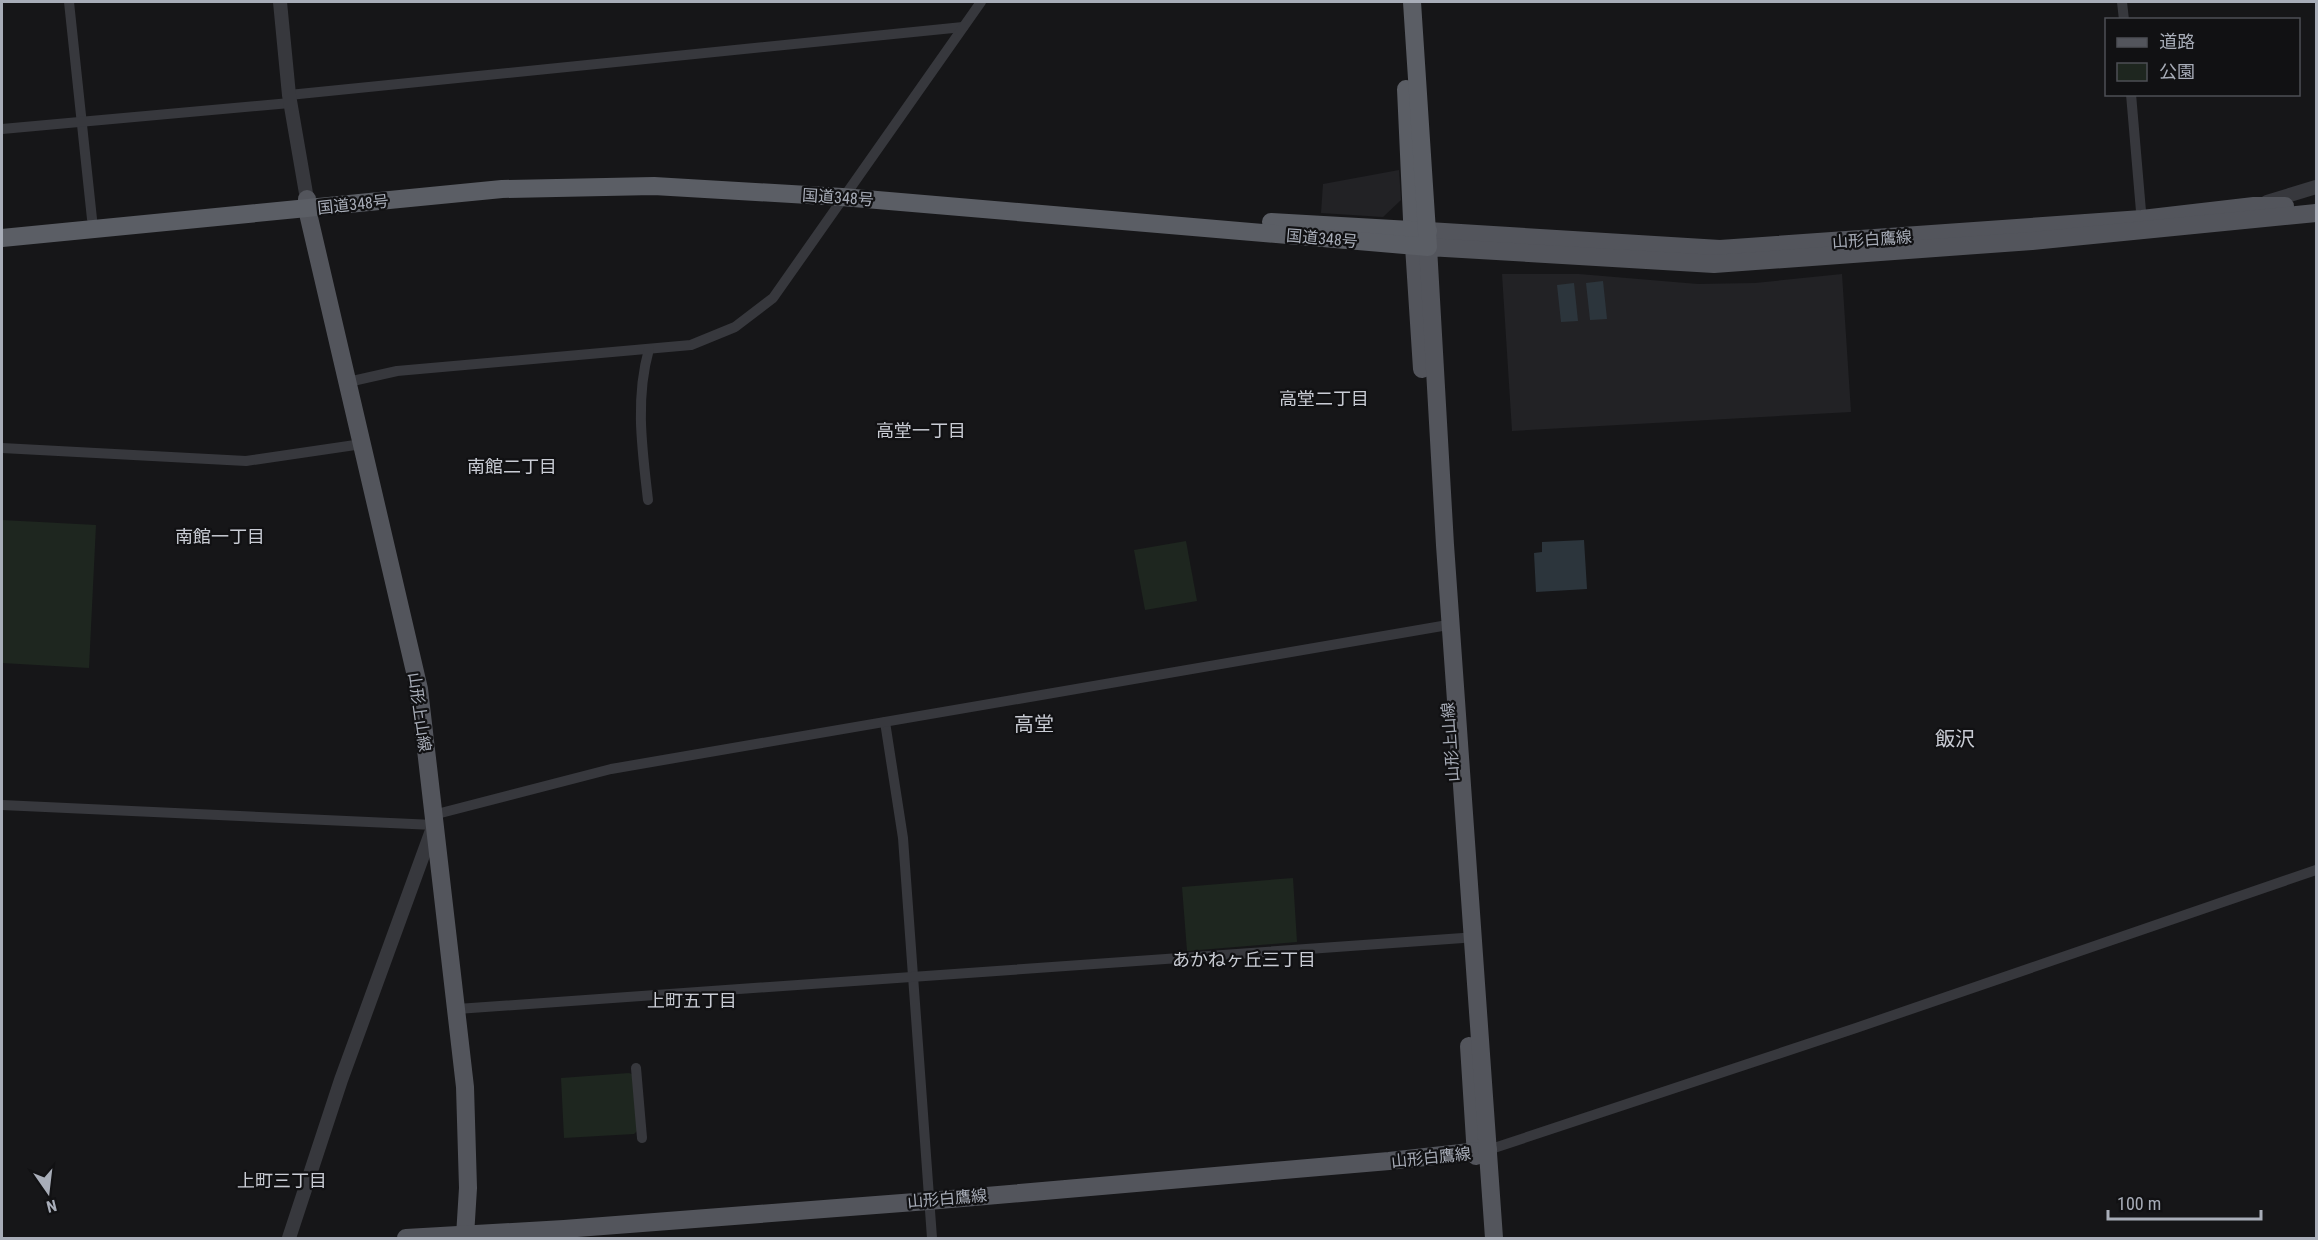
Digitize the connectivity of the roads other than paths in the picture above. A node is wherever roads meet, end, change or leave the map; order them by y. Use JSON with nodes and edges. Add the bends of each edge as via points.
{"nodes":[{"id":1,"x":69,"y":2,"type":"edge"},
{"id":2,"x":280,"y":2,"type":"edge"},
{"id":3,"x":981,"y":2,"type":"edge"},
{"id":4,"x":1401,"y":2,"type":"edge"},
{"id":5,"x":1412,"y":2,"type":"edge"},
{"id":6,"x":2122,"y":2,"type":"edge"},
{"id":7,"x":2124,"y":18,"type":"edge"},
{"id":8,"x":963,"y":27,"type":"junction"},
{"id":9,"x":2131,"y":96,"type":"edge"},
{"id":10,"x":290,"y":99,"type":"junction"},
{"id":11,"x":80,"y":121,"type":"junction"},
{"id":12,"x":2,"y":129,"type":"edge"},
{"id":13,"x":2316,"y":187,"type":"edge"},
{"id":14,"x":845,"y":193,"type":"junction"},
{"id":15,"x":307,"y":204,"type":"junction"},
{"id":16,"x":2253,"y":206,"type":"junction"},
{"id":17,"x":2316,"y":206,"type":"edge"},
{"id":18,"x":2316,"y":213,"type":"edge"},
{"id":19,"x":92,"y":219,"type":"junction"},
{"id":20,"x":2143,"y":225,"type":"junction"},
{"id":21,"x":2,"y":229,"type":"edge"},
{"id":22,"x":2,"y":238,"type":"edge"},
{"id":23,"x":1420,"y":238,"type":"junction"},
{"id":24,"x":649,"y":349,"type":"junction"},
{"id":25,"x":348,"y":382,"type":"junction"},
{"id":26,"x":362,"y":444,"type":"junction"},
{"id":27,"x":2,"y":448,"type":"edge"},
{"id":28,"x":648,"y":500,"type":"dead end"},
{"id":29,"x":1442,"y":626,"type":"junction"},
{"id":30,"x":885,"y":722,"type":"junction"},
{"id":31,"x":2,"y":805,"type":"edge"},
{"id":32,"x":433,"y":820,"type":"junction"},
{"id":33,"x":2316,"y":870,"type":"edge"},
{"id":34,"x":1463,"y":938,"type":"junction"},
{"id":35,"x":912,"y":978,"type":"junction"},
{"id":36,"x":457,"y":1009,"type":"junction"},
{"id":37,"x":636,"y":1068,"type":"dead end"},
{"id":38,"x":642,"y":1138,"type":"dead end"},
{"id":39,"x":1482,"y":1152,"type":"junction"},
{"id":40,"x":928,"y":1201,"type":"junction"},
{"id":41,"x":465,"y":1237,"type":"edge"},
{"id":42,"x":289,"y":1239,"type":"edge"},
{"id":43,"x":406,"y":1239,"type":"edge"},
{"id":44,"x":932,"y":1239,"type":"edge"},
{"id":45,"x":1482,"y":1239,"type":"edge"},
{"id":46,"x":1494,"y":1239,"type":"edge"}],
"edges":[{"from":1,"to":11,"type":"street"},
{"from":2,"to":10,"type":"street"},
{"from":3,"to":8,"type":"street"},
{"from":4,"to":23,"type":"highway"},
{"from":5,"to":23,"type":"highway"},
{"from":6,"to":7,"type":"street"},
{"from":8,"to":10,"type":"street"},
{"from":8,"to":14,"type":"street"},
{"from":9,"to":20,"type":"street"},
{"from":10,"to":11,"type":"street"},
{"from":10,"to":15,"type":"street"},
{"from":11,"to":12,"type":"street"},
{"from":11,"to":19,"type":"street"},
{"from":13,"to":16,"type":"street"},
{"from":14,"to":15,"type":"highway","name":"国道348号","via":[[630,186],[502,189]]},
{"from":14,"to":23,"type":"highway","name":"国道348号"},
{"from":14,"to":24,"type":"street","via":[[792,274],[754,314],[704,341]]},
{"from":15,"to":19,"type":"highway","name":"国道348号"},
{"from":15,"to":22,"type":"highway","name":"国道348号"},
{"from":15,"to":25,"type":"main road","name":"山形上山線"},
{"from":16,"to":17,"type":"main road","name":"山形白鷹線"},
{"from":16,"to":20,"type":"main road","name":"山形白鷹線"},
{"from":18,"to":20,"type":"main road","name":"山形白鷹線"},
{"from":19,"to":21,"type":"highway","name":"国道348号"},
{"from":20,"to":23,"type":"main road","name":"山形白鷹線","via":[[1714,264]]},
{"from":23,"to":29,"type":"main road","name":"山形上山線"},
{"from":23,"to":39,"type":"main road","name":"山形上山線","via":[[1445,545]]},
{"from":24,"to":25,"type":"street","via":[[397,371]]},
{"from":24,"to":28,"type":"street","via":[[640,402]]},
{"from":25,"to":26,"type":"main road","name":"山形上山線"},
{"from":26,"to":27,"type":"street","via":[[246,461]]},
{"from":26,"to":32,"type":"main road","name":"山形上山線","via":[[419,689]]},
{"from":29,"to":30,"type":"street"},
{"from":29,"to":34,"type":"main road","name":"山形上山線"},
{"from":30,"to":32,"type":"street","via":[[611,770]]},
{"from":30,"to":35,"type":"street","via":[[903,838]]},
{"from":31,"to":32,"type":"street"},
{"from":32,"to":36,"type":"main road","name":"山形上山線"},
{"from":32,"to":42,"type":"street"},
{"from":33,"to":39,"type":"street"},
{"from":34,"to":35,"type":"street"},
{"from":34,"to":39,"type":"main road","name":"山形上山線"},
{"from":35,"to":36,"type":"street"},
{"from":35,"to":40,"type":"street"},
{"from":36,"to":41,"type":"main road","name":"山形上山線","via":[[465,1087]]},
{"from":37,"to":38,"type":"street"},
{"from":39,"to":40,"type":"main road","name":"山形白鷹線"},
{"from":39,"to":45,"type":"main road","name":"山形上山線"},
{"from":39,"to":46,"type":"main road","name":"山形上山線"},
{"from":40,"to":41,"type":"main road","name":"山形白鷹線"},
{"from":40,"to":44,"type":"street"},
{"from":41,"to":43,"type":"main road","name":"山形白鷹線"}]}
